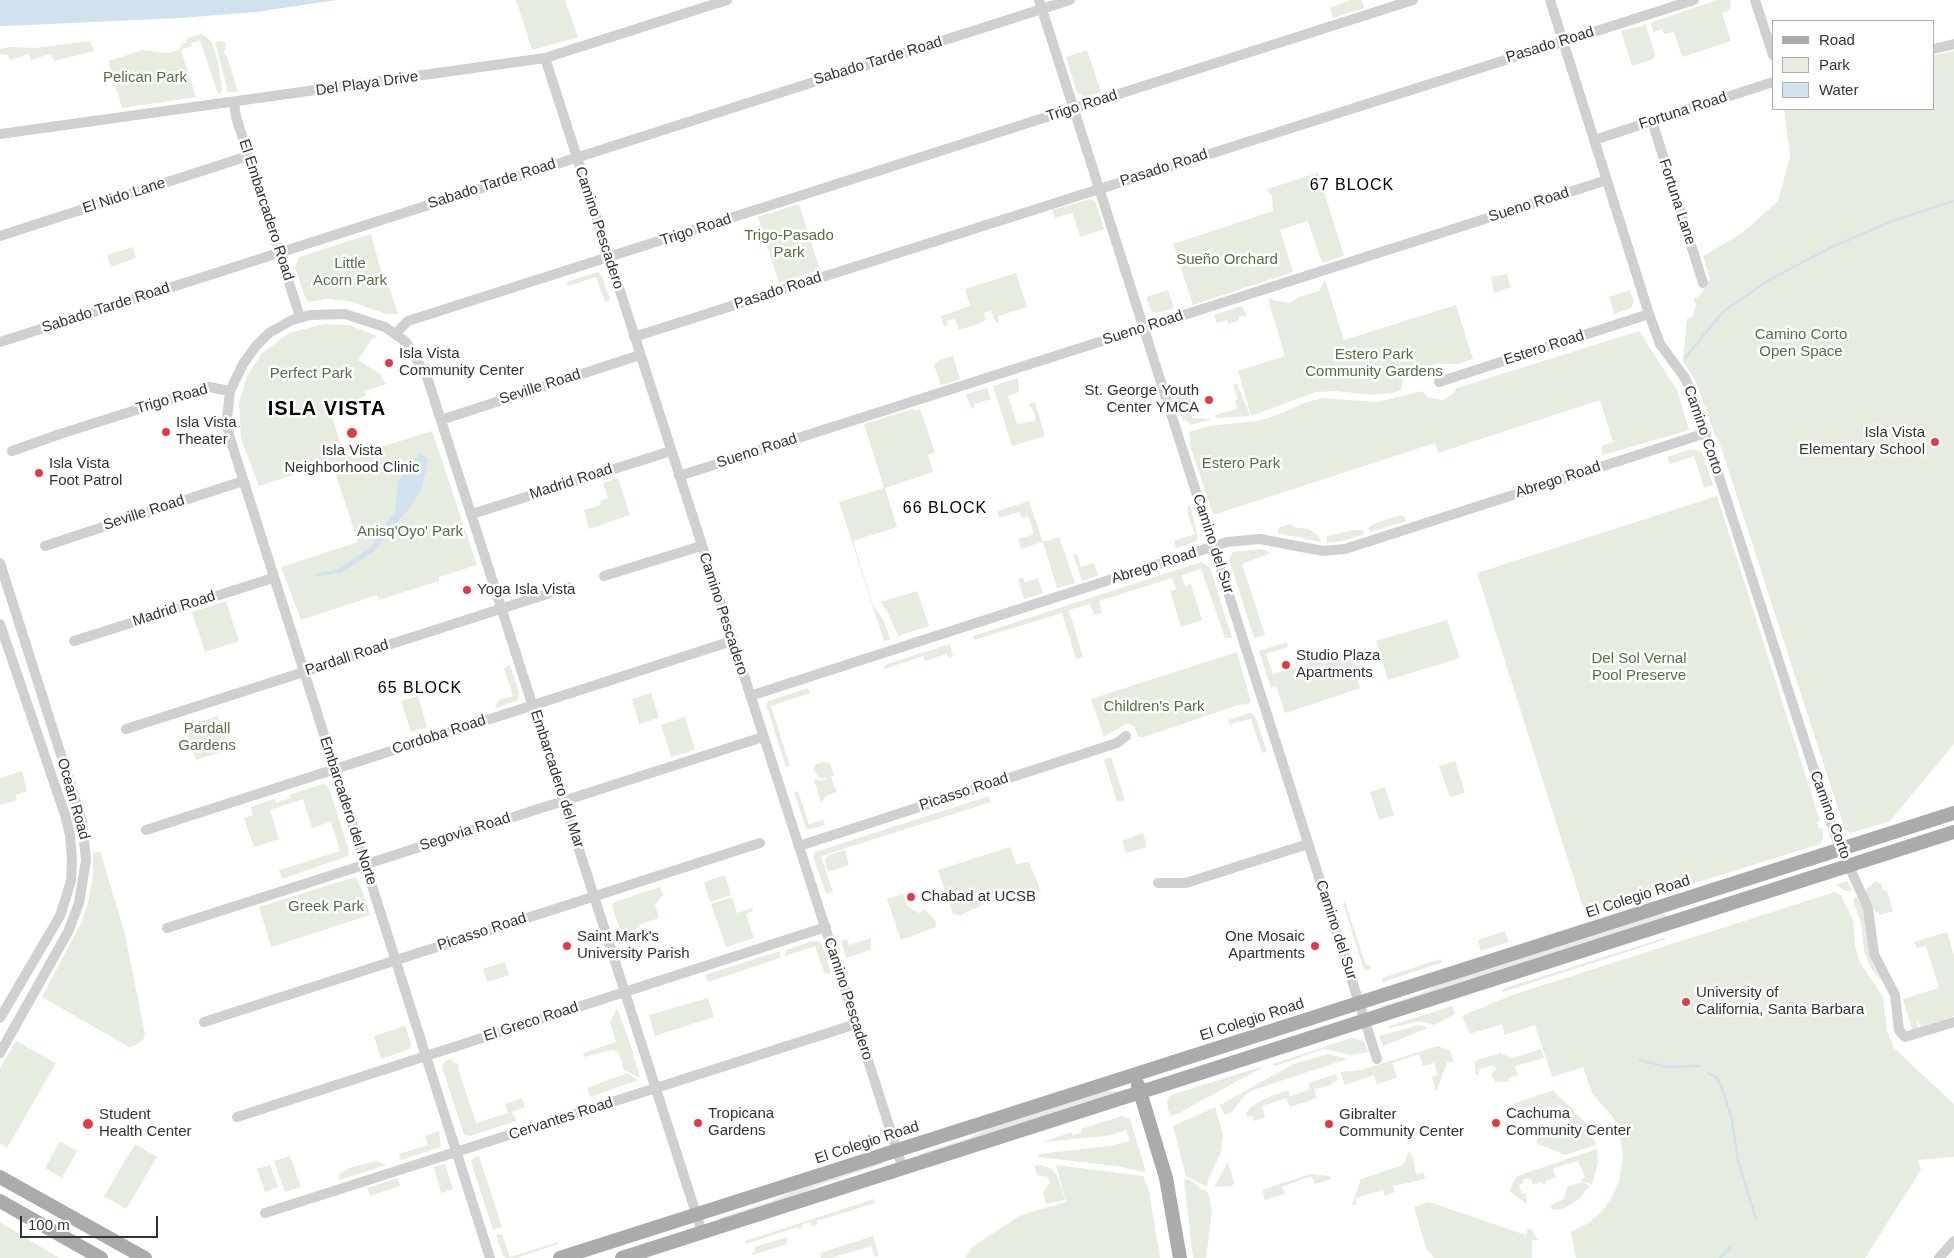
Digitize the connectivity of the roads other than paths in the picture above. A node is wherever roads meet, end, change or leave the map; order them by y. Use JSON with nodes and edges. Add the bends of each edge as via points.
{"nodes":[{"id":1,"x":727,"y":0,"type":"edge"},
{"id":2,"x":1070,"y":0,"type":"edge"},
{"id":3,"x":1414,"y":0,"type":"edge"},
{"id":4,"x":1550,"y":0,"type":"edge"},
{"id":5,"x":1694,"y":0,"type":"edge"},
{"id":6,"x":1755,"y":0,"type":"edge"},
{"id":7,"x":1041,"y":5,"type":"edge"},
{"id":8,"x":1564,"y":41,"type":"junction"},
{"id":9,"x":1954,"y":44,"type":"edge"},
{"id":10,"x":1934,"y":48,"type":"edge"},
{"id":11,"x":1772,"y":52,"type":"edge"},
{"id":12,"x":545,"y":58,"type":"junction"},
{"id":13,"x":1772,"y":82,"type":"edge"},
{"id":14,"x":234,"y":102,"type":"junction"},
{"id":15,"x":1075,"y":108,"type":"junction"},
{"id":16,"x":1652,"y":121,"type":"junction"},
{"id":17,"x":0,"y":134,"type":"edge"},
{"id":18,"x":1594,"y":140,"type":"junction"},
{"id":19,"x":248,"y":156,"type":"junction"},
{"id":20,"x":577,"y":157,"type":"junction"},
{"id":21,"x":1607,"y":180,"type":"junction"},
{"id":22,"x":1100,"y":188,"type":"junction"},
{"id":23,"x":0,"y":236,"type":"edge"},
{"id":24,"x":280,"y":253,"type":"junction"},
{"id":25,"x":608,"y":258,"type":"junction"},
{"id":26,"x":1703,"y":283,"type":"dead end"},
{"id":27,"x":1649,"y":314,"type":"junction"},
{"id":28,"x":300,"y":317,"type":"junction"},
{"id":29,"x":1143,"y":328,"type":"junction"},
{"id":30,"x":396,"y":333,"type":"junction"},
{"id":31,"x":634,"y":337,"type":"junction"},
{"id":32,"x":0,"y":342,"type":"edge"},
{"id":33,"x":640,"y":355,"type":"junction"},
{"id":34,"x":1439,"y":382,"type":"dead end"},
{"id":35,"x":230,"y":391,"type":"junction"},
{"id":36,"x":441,"y":420,"type":"junction"},
{"id":37,"x":1706,"y":433,"type":"junction"},
{"id":38,"x":12,"y":451,"type":"dead end"},
{"id":39,"x":671,"y":451,"type":"junction"},
{"id":40,"x":679,"y":476,"type":"junction"},
{"id":41,"x":243,"y":481,"type":"junction"},
{"id":42,"x":472,"y":514,"type":"junction"},
{"id":43,"x":45,"y":546,"type":"dead end"},
{"id":44,"x":701,"y":546,"type":"junction"},
{"id":45,"x":1214,"y":547,"type":"junction"},
{"id":46,"x":0,"y":563,"type":"edge"},
{"id":47,"x":604,"y":576,"type":"dead end"},
{"id":48,"x":273,"y":578,"type":"junction"},
{"id":49,"x":569,"y":587,"type":"dead end"},
{"id":50,"x":502,"y":608,"type":"junction"},
{"id":51,"x":0,"y":624,"type":"edge"},
{"id":52,"x":74,"y":641,"type":"dead end"},
{"id":53,"x":732,"y":641,"type":"junction"},
{"id":54,"x":304,"y":672,"type":"junction"},
{"id":55,"x":750,"y":696,"type":"junction"},
{"id":56,"x":533,"y":705,"type":"junction"},
{"id":57,"x":126,"y":729,"type":"dead end"},
{"id":58,"x":1126,"y":736,"type":"dead end"},
{"id":59,"x":763,"y":737,"type":"junction"},
{"id":60,"x":334,"y":769,"type":"junction"},
{"id":61,"x":564,"y":801,"type":"junction"},
{"id":62,"x":1954,"y":813,"type":"edge"},
{"id":63,"x":146,"y":830,"type":"dead end"},
{"id":64,"x":1954,"y":832,"type":"edge"},
{"id":65,"x":760,"y":843,"type":"dead end"},
{"id":66,"x":1308,"y":844,"type":"junction"},
{"id":67,"x":799,"y":846,"type":"junction"},
{"id":68,"x":1841,"y":849,"type":"junction"},
{"id":69,"x":364,"y":864,"type":"junction"},
{"id":70,"x":1848,"y":866,"type":"junction"},
{"id":71,"x":1158,"y":882,"type":"dead end"},
{"id":72,"x":594,"y":895,"type":"junction"},
{"id":73,"x":826,"y":927,"type":"junction"},
{"id":74,"x":167,"y":928,"type":"dead end"},
{"id":75,"x":396,"y":960,"type":"junction"},
{"id":76,"x":625,"y":992,"type":"junction"},
{"id":77,"x":1360,"y":1003,"type":"junction"},
{"id":78,"x":0,"y":1018,"type":"edge"},
{"id":79,"x":1365,"y":1021,"type":"junction"},
{"id":80,"x":204,"y":1022,"type":"dead end"},
{"id":81,"x":1954,"y":1022,"type":"edge"},
{"id":82,"x":856,"y":1024,"type":"junction"},
{"id":83,"x":0,"y":1053,"type":"edge"},
{"id":84,"x":426,"y":1056,"type":"junction"},
{"id":85,"x":1377,"y":1060,"type":"dead end"},
{"id":86,"x":1134,"y":1075,"type":"junction"},
{"id":87,"x":656,"y":1088,"type":"junction"},
{"id":88,"x":1140,"y":1093,"type":"junction"},
{"id":89,"x":237,"y":1117,"type":"dead end"},
{"id":90,"x":897,"y":1151,"type":"junction"},
{"id":91,"x":456,"y":1153,"type":"junction"},
{"id":92,"x":903,"y":1168,"type":"junction"},
{"id":93,"x":0,"y":1177,"type":"edge"},
{"id":94,"x":0,"y":1201,"type":"edge"},
{"id":95,"x":265,"y":1212,"type":"dead end"},
{"id":96,"x":697,"y":1214,"type":"junction"},
{"id":97,"x":702,"y":1232,"type":"junction"},
{"id":98,"x":1953,"y":1244,"type":"edge"},
{"id":99,"x":101,"y":1258,"type":"edge"},
{"id":100,"x":145,"y":1258,"type":"edge"},
{"id":101,"x":490,"y":1258,"type":"edge"},
{"id":102,"x":560,"y":1258,"type":"edge"},
{"id":103,"x":622,"y":1258,"type":"edge"},
{"id":104,"x":1180,"y":1258,"type":"edge"},
{"id":105,"x":1939,"y":1258,"type":"edge"}],
"edges":[{"from":1,"to":12,"type":"street","name":"Del Playa Drive"},
{"from":2,"to":7,"type":"street","name":"Sabado Tarde Road"},
{"from":3,"to":15,"type":"street","name":"Trigo Road"},
{"from":4,"to":8,"type":"street","name":"Camino Corto"},
{"from":5,"to":8,"type":"street","name":"Pasado Road"},
{"from":6,"to":11,"type":"street"},
{"from":7,"to":15,"type":"street","name":"Camino del Sur"},
{"from":7,"to":20,"type":"street","name":"Sabado Tarde Road"},
{"from":8,"to":18,"type":"street","name":"Camino Corto"},
{"from":8,"to":22,"type":"street","name":"Pasado Road"},
{"from":9,"to":10,"type":"street"},
{"from":12,"to":14,"type":"street","name":"Del Playa Drive"},
{"from":12,"to":20,"type":"street","name":"Camino Pescadero"},
{"from":13,"to":16,"type":"street","name":"Fortuna Road"},
{"from":14,"to":17,"type":"street","name":"Del Playa Drive"},
{"from":14,"to":19,"type":"street","name":"El Embarcadero Road"},
{"from":15,"to":22,"type":"street","name":"Camino del Sur"},
{"from":15,"to":25,"type":"street","name":"Trigo Road"},
{"from":16,"to":18,"type":"street","name":"Fortuna Road"},
{"from":16,"to":26,"type":"street","name":"Fortuna Lane"},
{"from":18,"to":21,"type":"street","name":"Camino Corto"},
{"from":19,"to":23,"type":"street","name":"El Nido Lane"},
{"from":19,"to":24,"type":"street","name":"El Embarcadero Road"},
{"from":20,"to":24,"type":"street","name":"Sabado Tarde Road"},
{"from":20,"to":25,"type":"street","name":"Camino Pescadero"},
{"from":21,"to":27,"type":"street","name":"Camino Corto"},
{"from":21,"to":29,"type":"street","name":"Sueno Road"},
{"from":22,"to":29,"type":"street","name":"Camino del Sur"},
{"from":22,"to":31,"type":"street","name":"Pasado Road"},
{"from":24,"to":28,"type":"street","name":"El Embarcadero Road"},
{"from":24,"to":32,"type":"street","name":"Sabado Tarde Road"},
{"from":25,"to":30,"type":"street","name":"Trigo Road","via":[[408,322]]},
{"from":25,"to":31,"type":"street","name":"Camino Pescadero"},
{"from":27,"to":34,"type":"street","name":"Estero Road"},
{"from":27,"to":37,"type":"street","name":"Camino Corto","via":[[1660,344],[1685,378]]},
{"from":28,"to":30,"type":"street","name":"Trigo Road","via":[[344,314],[374,322]]},
{"from":28,"to":35,"type":"street","name":"Trigo Road","via":[[278,328],[256,346]]},
{"from":29,"to":40,"type":"street","name":"Sueno Road"},
{"from":29,"to":45,"type":"street","name":"Camino del Sur"},
{"from":30,"to":36,"type":"street","name":"Embarcadero del Mar","via":[[420,363]]},
{"from":31,"to":33,"type":"street","name":"Camino Pescadero"},
{"from":33,"to":36,"type":"street","name":"Seville Road"},
{"from":33,"to":39,"type":"street","name":"Camino Pescadero"},
{"from":35,"to":38,"type":"street","name":"Trigo Road","via":[[209,387]]},
{"from":35,"to":41,"type":"street","name":"Embarcadero del Norte","via":[[227,419]]},
{"from":36,"to":42,"type":"street","name":"Embarcadero del Mar"},
{"from":37,"to":45,"type":"street","name":"Abrego Road","via":[[1345,549],[1323,551],[1260,539],[1244,539]]},
{"from":37,"to":68,"type":"street","name":"Camino Corto"},
{"from":39,"to":40,"type":"street","name":"Camino Pescadero"},
{"from":39,"to":42,"type":"street","name":"Madrid Road"},
{"from":40,"to":44,"type":"street","name":"Camino Pescadero"},
{"from":41,"to":43,"type":"street","name":"Seville Road"},
{"from":41,"to":48,"type":"street","name":"Embarcadero del Norte"},
{"from":42,"to":50,"type":"street","name":"Embarcadero del Mar"},
{"from":44,"to":47,"type":"street"},
{"from":44,"to":53,"type":"street","name":"Camino Pescadero"},
{"from":45,"to":55,"type":"street","name":"Abrego Road"},
{"from":45,"to":66,"type":"street","name":"Camino del Sur"},
{"from":46,"to":83,"type":"street","name":"Ocean Road","via":[[82,821],[86,860],[79,903],[68,932]]},
{"from":48,"to":52,"type":"street","name":"Madrid Road"},
{"from":48,"to":54,"type":"street","name":"Embarcadero del Norte"},
{"from":49,"to":50,"type":"street","name":"Pardall Road"},
{"from":50,"to":54,"type":"street","name":"Pardall Road"},
{"from":50,"to":56,"type":"street","name":"Embarcadero del Mar"},
{"from":51,"to":78,"type":"street","name":"Ocean Road","via":[[65,815],[72,861],[71,881],[60,916]]},
{"from":53,"to":55,"type":"street","name":"Camino Pescadero"},
{"from":53,"to":56,"type":"street","name":"Cordoba Road"},
{"from":54,"to":57,"type":"street","name":"Pardall Road"},
{"from":54,"to":60,"type":"street","name":"Embarcadero del Norte"},
{"from":55,"to":59,"type":"street","name":"Camino Pescadero"},
{"from":56,"to":60,"type":"street","name":"Cordoba Road"},
{"from":56,"to":61,"type":"street","name":"Embarcadero del Mar"},
{"from":58,"to":67,"type":"street","name":"Picasso Road","via":[[1117,743]]},
{"from":59,"to":61,"type":"street","name":"Segovia Road"},
{"from":59,"to":67,"type":"street","name":"Camino Pescadero"},
{"from":60,"to":63,"type":"street","name":"Cordoba Road"},
{"from":60,"to":69,"type":"street","name":"Embarcadero del Norte"},
{"from":61,"to":69,"type":"street","name":"Segovia Road"},
{"from":61,"to":72,"type":"street","name":"Embarcadero del Mar"},
{"from":62,"to":68,"type":"main road","name":"El Colegio Road"},
{"from":64,"to":70,"type":"main road"},
{"from":65,"to":72,"type":"street","name":"Picasso Road"},
{"from":66,"to":71,"type":"street","via":[[1186,883]]},
{"from":66,"to":77,"type":"street","name":"Camino del Sur"},
{"from":67,"to":73,"type":"street","name":"Camino Pescadero"},
{"from":68,"to":70,"type":"street","name":"Camino Corto"},
{"from":68,"to":77,"type":"main road","name":"El Colegio Road"},
{"from":69,"to":74,"type":"street","name":"Segovia Road"},
{"from":69,"to":75,"type":"street","name":"Embarcadero del Norte"},
{"from":70,"to":79,"type":"main road"},
{"from":70,"to":81,"type":"street","name":"Camino Corto","via":[[1868,908],[1874,954],[1895,994],[1898,1026],[1903,1036]]},
{"from":72,"to":75,"type":"street","name":"Picasso Road"},
{"from":72,"to":76,"type":"street","name":"Embarcadero del Mar"},
{"from":73,"to":76,"type":"street","name":"El Greco Road"},
{"from":73,"to":82,"type":"street","name":"Camino Pescadero"},
{"from":75,"to":80,"type":"street","name":"Picasso Road"},
{"from":75,"to":84,"type":"street","name":"Embarcadero del Norte"},
{"from":76,"to":84,"type":"street","name":"El Greco Road"},
{"from":76,"to":87,"type":"street","name":"Embarcadero del Mar"},
{"from":77,"to":79,"type":"street","name":"Camino del Sur"},
{"from":77,"to":86,"type":"main road","name":"El Colegio Road"},
{"from":79,"to":85,"type":"street","name":"Camino del Sur"},
{"from":79,"to":88,"type":"main road"},
{"from":82,"to":87,"type":"street","name":"Cervantes Road"},
{"from":82,"to":90,"type":"street","name":"Camino Pescadero"},
{"from":84,"to":89,"type":"street","name":"El Greco Road"},
{"from":84,"to":91,"type":"street","name":"Embarcadero del Norte"},
{"from":86,"to":88,"type":"main road"},
{"from":86,"to":90,"type":"main road","name":"El Colegio Road"},
{"from":87,"to":91,"type":"street","name":"Cervantes Road"},
{"from":87,"to":96,"type":"street","name":"Embarcadero del Mar"},
{"from":88,"to":92,"type":"main road"},
{"from":88,"to":104,"type":"main road","via":[[1166,1178]]},
{"from":90,"to":92,"type":"street","name":"Camino Pescadero"},
{"from":90,"to":96,"type":"main road","name":"El Colegio Road"},
{"from":91,"to":95,"type":"street","name":"Cervantes Road"},
{"from":91,"to":101,"type":"street","name":"Embarcadero del Norte"},
{"from":92,"to":97,"type":"main road"},
{"from":93,"to":100,"type":"main road"},
{"from":94,"to":99,"type":"main road"},
{"from":96,"to":97,"type":"street","name":"Embarcadero del Mar"},
{"from":96,"to":102,"type":"main road","name":"El Colegio Road"},
{"from":97,"to":103,"type":"main road"},
{"from":98,"to":105,"type":"street"}]}
